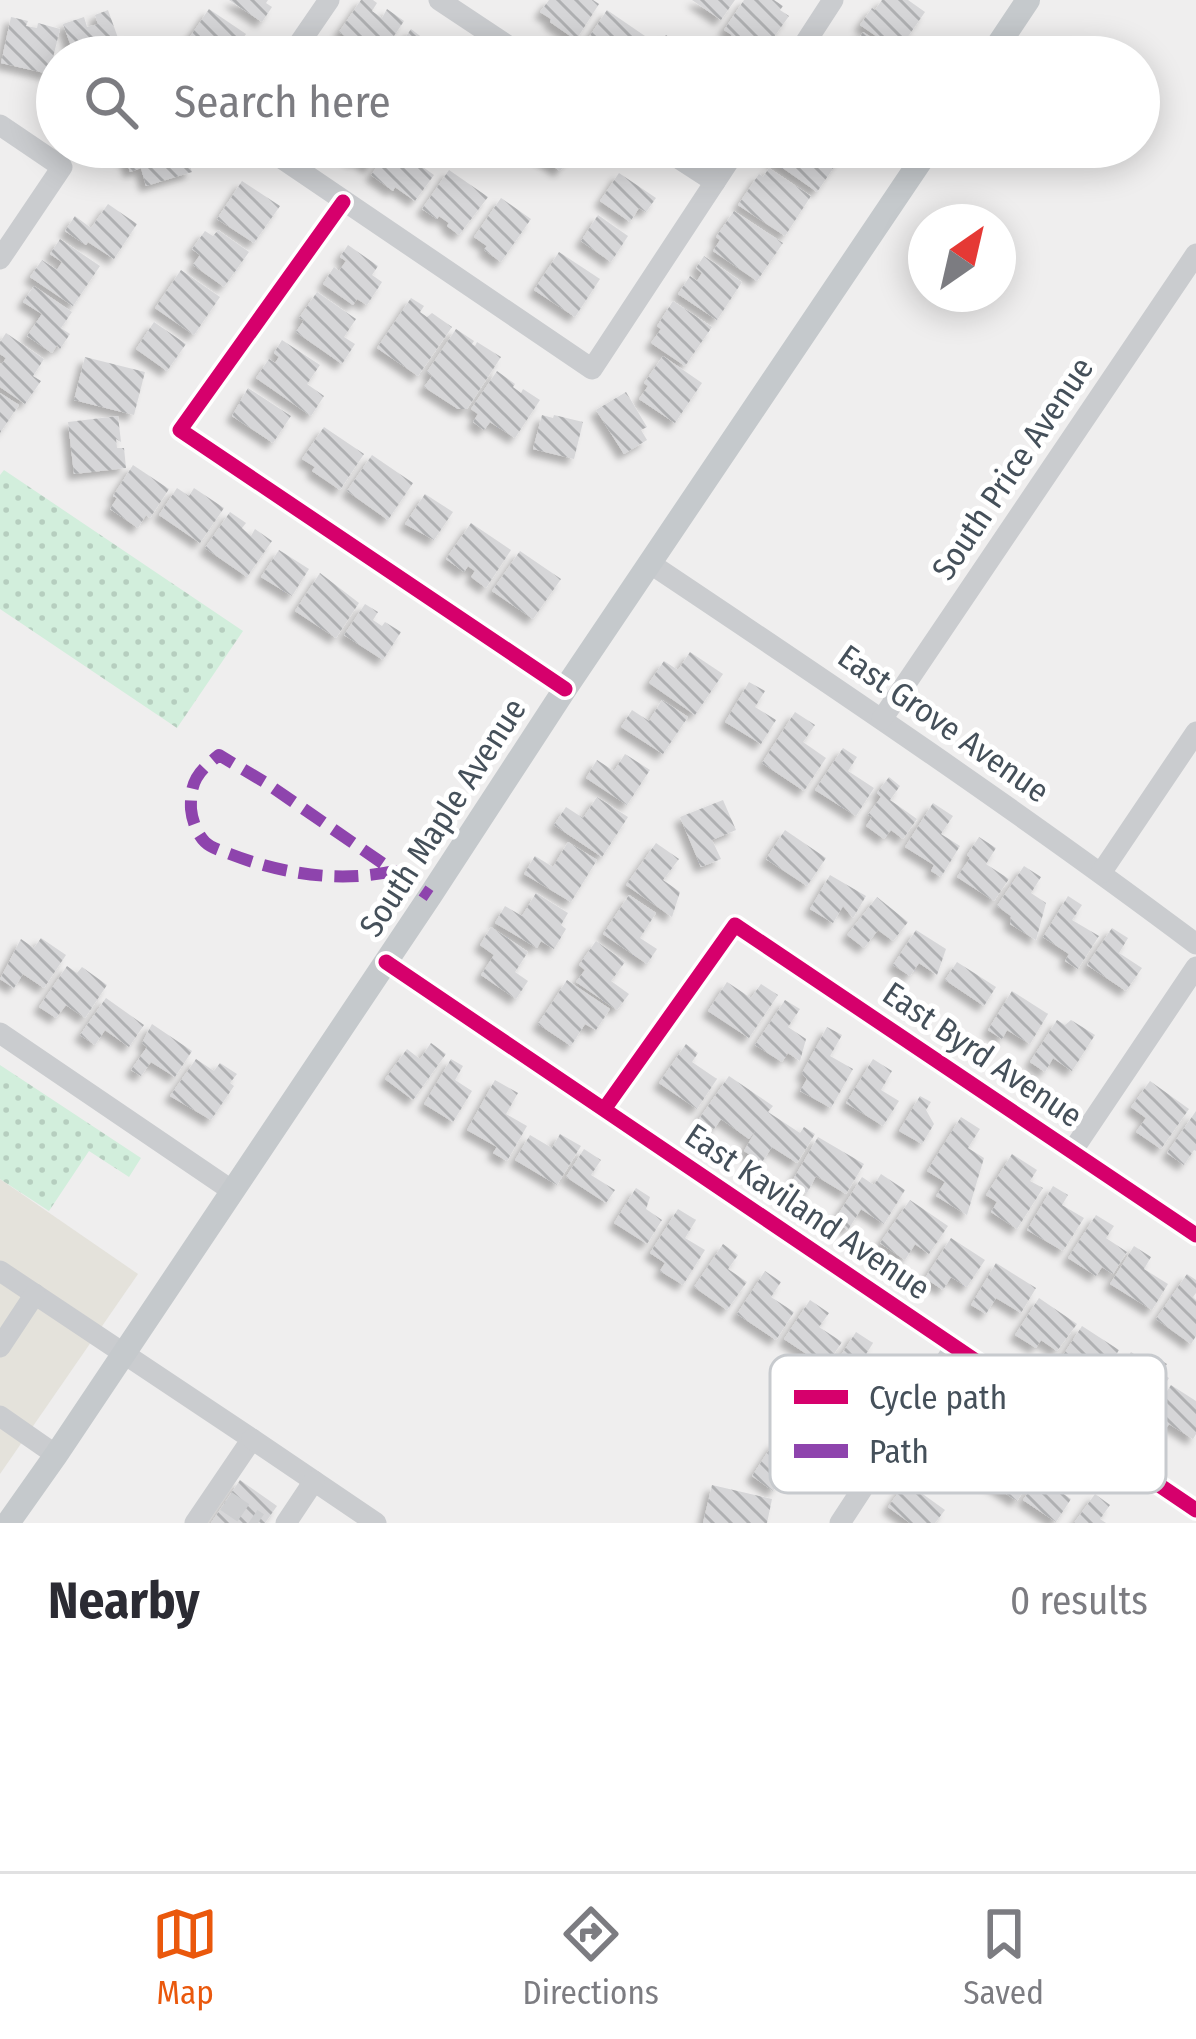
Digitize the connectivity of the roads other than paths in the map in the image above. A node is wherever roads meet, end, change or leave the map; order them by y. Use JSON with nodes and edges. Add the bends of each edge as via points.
{"nodes":[{"id":1,"x":329,"y":0,"type":"edge"},
{"id":2,"x":439,"y":0,"type":"edge"},
{"id":3,"x":833,"y":0,"type":"edge"},
{"id":4,"x":1028,"y":0,"type":"edge"},
{"id":5,"x":304,"y":36,"type":"edge"},
{"id":6,"x":493,"y":36,"type":"edge"},
{"id":7,"x":810,"y":36,"type":"edge"},
{"id":8,"x":1004,"y":36,"type":"edge"},
{"id":9,"x":0,"y":125,"type":"edge"},
{"id":10,"x":36,"y":149,"type":"edge"},
{"id":11,"x":61,"y":168,"type":"edge"},
{"id":12,"x":295,"y":168,"type":"edge"},
{"id":13,"x":694,"y":168,"type":"edge"},
{"id":14,"x":724,"y":168,"type":"edge"},
{"id":15,"x":915,"y":168,"type":"edge"},
{"id":16,"x":715,"y":182,"type":"junction"},
{"id":17,"x":343,"y":202,"type":"junction"},
{"id":18,"x":1196,"y":254,"type":"edge"},
{"id":19,"x":0,"y":259,"type":"edge"},
{"id":20,"x":651,"y":564,"type":"junction"},
{"id":21,"x":565,"y":689,"type":"junction"},
{"id":22,"x":882,"y":719,"type":"junction"},
{"id":23,"x":1196,"y":732,"type":"edge"},
{"id":24,"x":1101,"y":873,"type":"junction"},
{"id":25,"x":1196,"y":944,"type":"edge"},
{"id":26,"x":386,"y":962,"type":"junction"},
{"id":27,"x":1196,"y":968,"type":"edge"},
{"id":28,"x":0,"y":1033,"type":"edge"},
{"id":29,"x":605,"y":1108,"type":"junction"},
{"id":30,"x":1073,"y":1150,"type":"junction"},
{"id":31,"x":231,"y":1190,"type":"junction"},
{"id":32,"x":1196,"y":1234,"type":"edge"},
{"id":33,"x":0,"y":1271,"type":"edge"},
{"id":34,"x":35,"y":1294,"type":"junction"},
{"id":35,"x":0,"y":1347,"type":"edge"},
{"id":36,"x":955,"y":1347,"type":"junction"},
{"id":37,"x":123,"y":1351,"type":"junction"},
{"id":38,"x":950,"y":1355,"type":"edge"},
{"id":39,"x":967,"y":1355,"type":"edge"},
{"id":40,"x":2,"y":1422,"type":"edge"},
{"id":41,"x":252,"y":1438,"type":"junction"},
{"id":42,"x":56,"y":1455,"type":"junction"},
{"id":43,"x":314,"y":1481,"type":"junction"},
{"id":44,"x":1166,"y":1490,"type":"edge"},
{"id":45,"x":860,"y":1493,"type":"edge"},
{"id":46,"x":1196,"y":1510,"type":"edge"},
{"id":47,"x":197,"y":1522,"type":"edge"},
{"id":48,"x":8,"y":1523,"type":"edge"},
{"id":49,"x":286,"y":1523,"type":"edge"},
{"id":50,"x":376,"y":1523,"type":"edge"},
{"id":51,"x":840,"y":1523,"type":"edge"}],
"edges":[{"from":1,"to":5,"type":"street"},
{"from":2,"to":6,"type":"street"},
{"from":3,"to":7,"type":"street"},
{"from":4,"to":8,"type":"main road"},
{"from":9,"to":10,"type":"street"},
{"from":11,"to":19,"type":"street"},
{"from":12,"to":17,"type":"street"},
{"from":13,"to":16,"type":"street"},
{"from":14,"to":16,"type":"street"},
{"from":15,"to":20,"type":"main road","name":"South Maple Avenue"},
{"from":16,"to":17,"type":"street","via":[[592,369]]},
{"from":17,"to":21,"type":"street","via":[[180,430]]},
{"from":18,"to":22,"type":"street","name":"South Price Avenue"},
{"from":20,"to":21,"type":"main road","name":"South Maple Avenue"},
{"from":20,"to":22,"type":"street","name":"East Grove Avenue"},
{"from":21,"to":26,"type":"main road","name":"South Maple Avenue"},
{"from":22,"to":24,"type":"street","name":"East Grove Avenue"},
{"from":23,"to":24,"type":"street"},
{"from":24,"to":25,"type":"street","name":"East Grove Avenue"},
{"from":26,"to":29,"type":"street","name":"East Kaviland Avenue"},
{"from":26,"to":31,"type":"main road","name":"South Maple Avenue"},
{"from":27,"to":30,"type":"street"},
{"from":28,"to":31,"type":"street"},
{"from":29,"to":30,"type":"street","name":"East Byrd Avenue","via":[[735,925]]},
{"from":29,"to":36,"type":"street","name":"East Kaviland Avenue"},
{"from":30,"to":32,"type":"street","name":"East Byrd Avenue"},
{"from":31,"to":37,"type":"main road","name":"South Maple Avenue"},
{"from":33,"to":34,"type":"street"},
{"from":34,"to":35,"type":"street"},
{"from":34,"to":37,"type":"street"},
{"from":36,"to":38,"type":"street"},
{"from":36,"to":39,"type":"street","name":"East Kaviland Avenue"},
{"from":37,"to":41,"type":"street"},
{"from":37,"to":42,"type":"main road","name":"South Maple Avenue"},
{"from":40,"to":42,"type":"street"},
{"from":41,"to":43,"type":"street"},
{"from":41,"to":47,"type":"street"},
{"from":42,"to":48,"type":"main road","name":"South Maple Avenue"},
{"from":43,"to":49,"type":"street"},
{"from":43,"to":50,"type":"street"},
{"from":44,"to":46,"type":"street","name":"East Kaviland Avenue"},
{"from":45,"to":51,"type":"street"}]}
